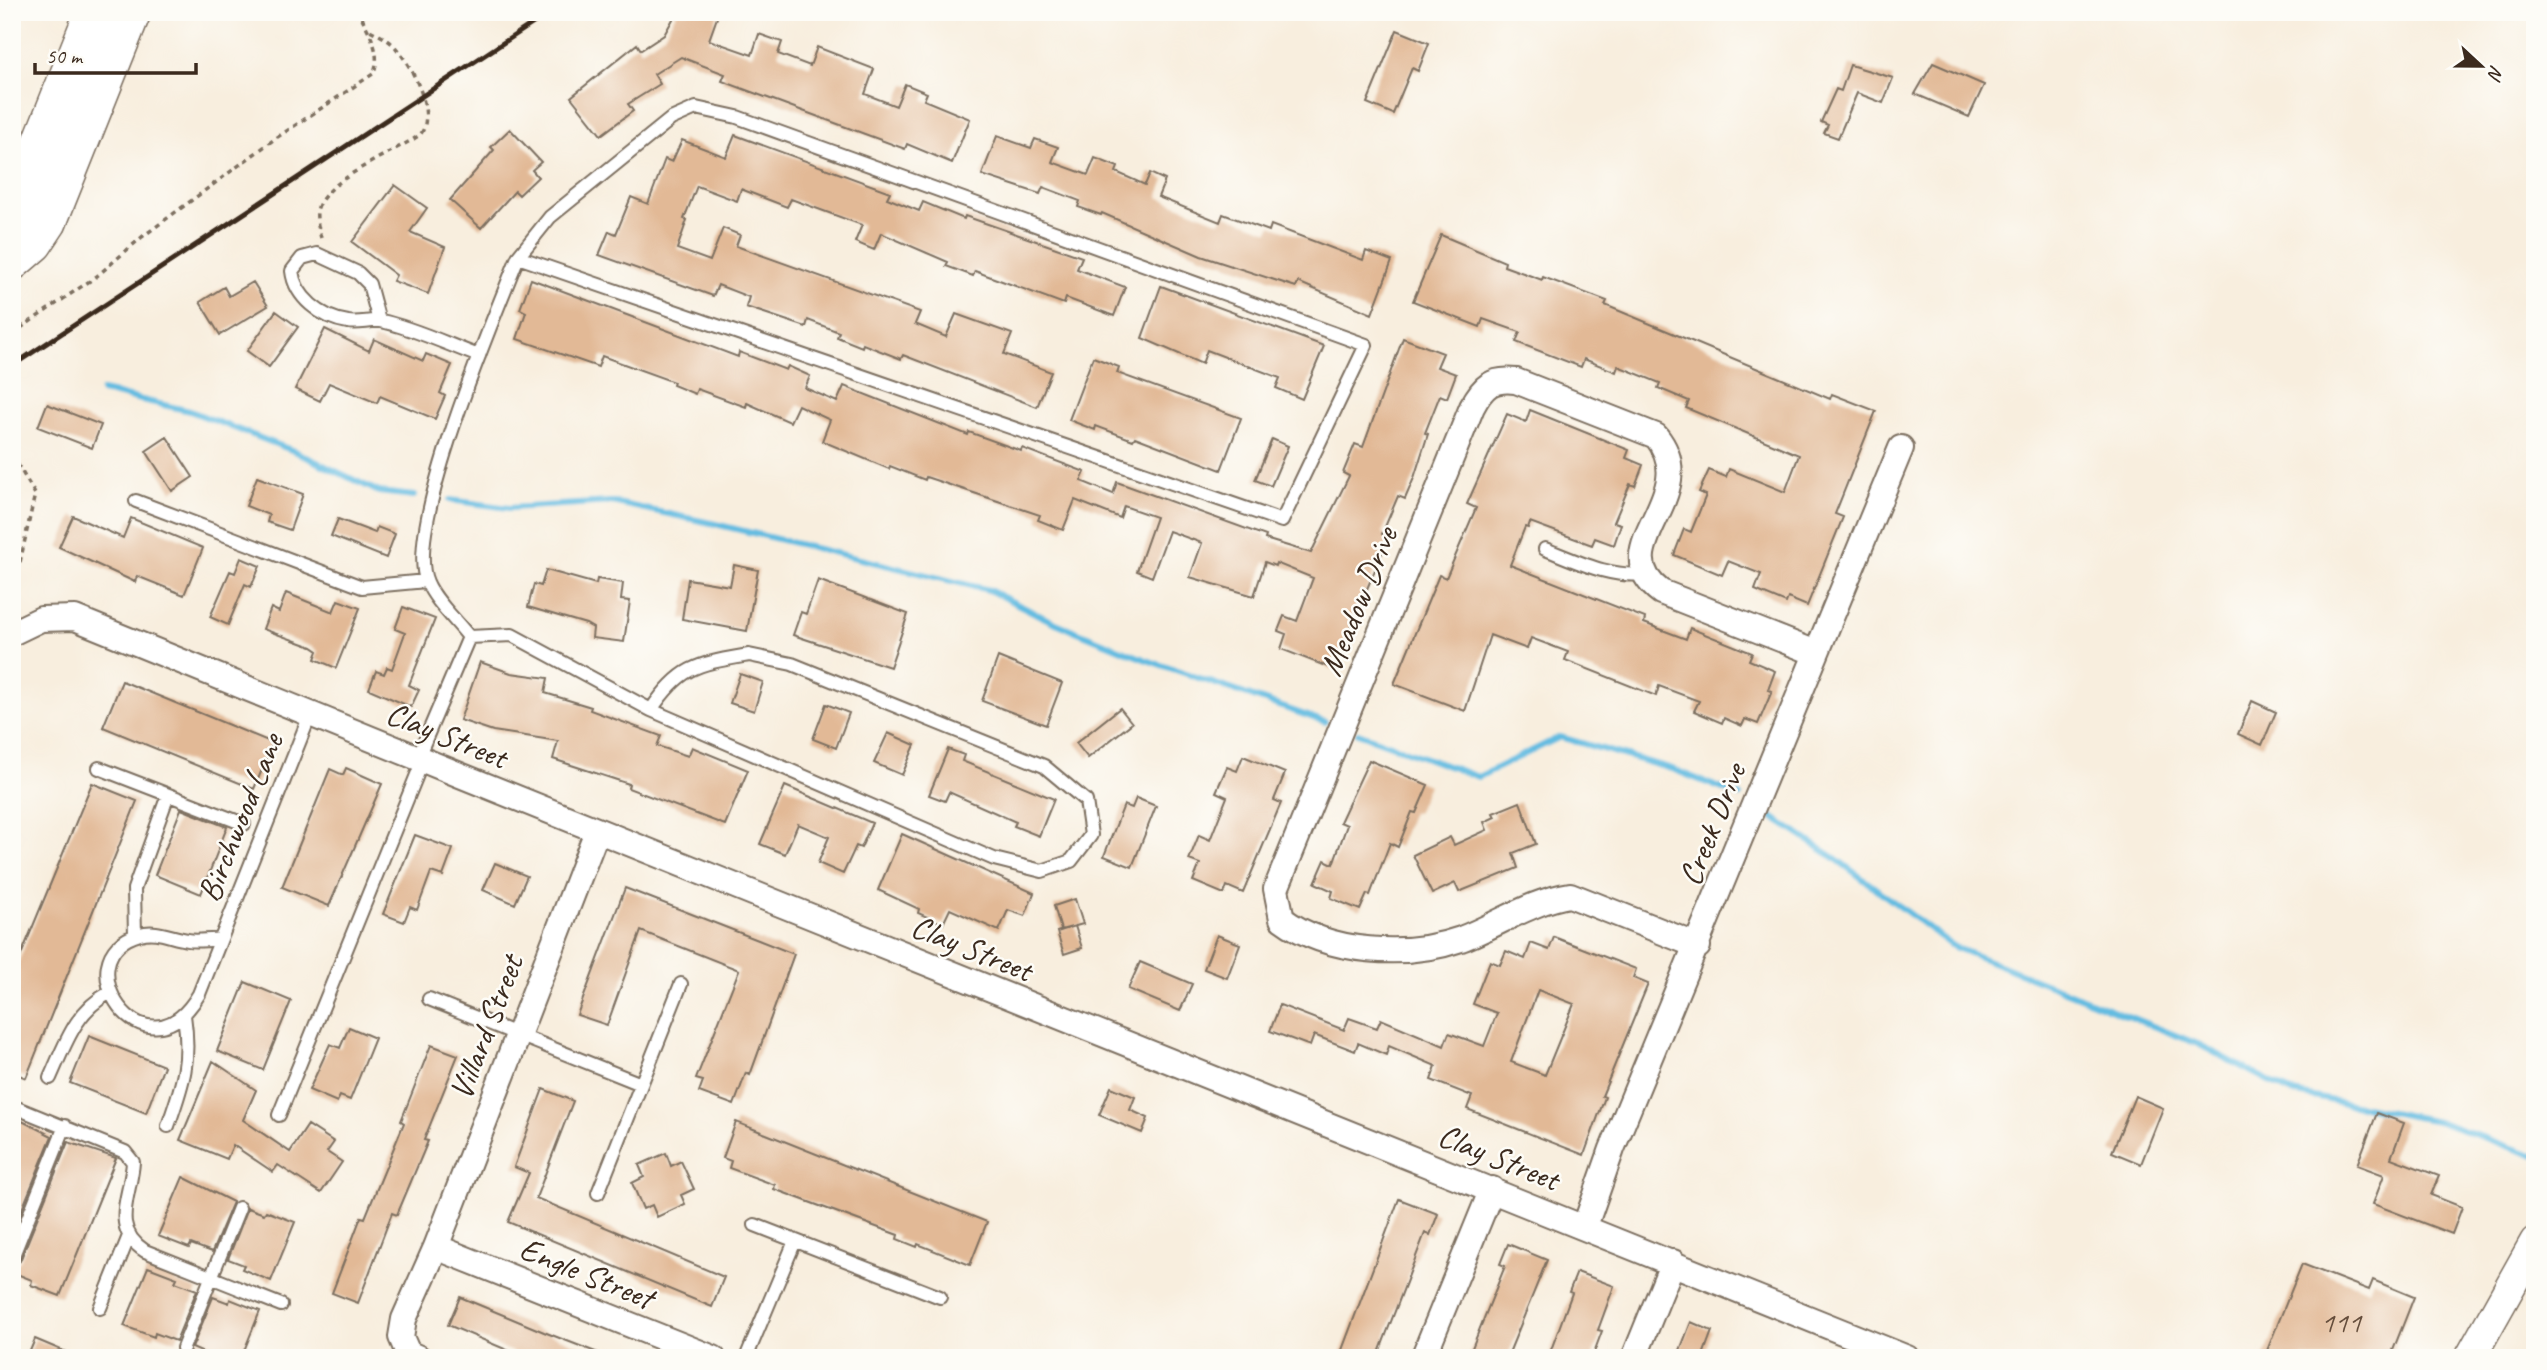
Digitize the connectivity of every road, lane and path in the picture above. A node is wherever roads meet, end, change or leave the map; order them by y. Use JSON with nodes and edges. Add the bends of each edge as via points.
{"nodes":[{"id":1,"x":94,"y":12,"type":"edge"},
{"id":2,"x":132,"y":12,"type":"edge"},
{"id":3,"x":359,"y":12,"type":"edge"},
{"id":4,"x":366,"y":28,"type":"junction"},
{"id":5,"x":12,"y":223,"type":"edge"},
{"id":6,"x":12,"y":255,"type":"edge"},
{"id":7,"x":325,"y":257,"type":"junction"},
{"id":8,"x":518,"y":257,"type":"junction"},
{"id":9,"x":13,"y":261,"type":"edge"},
{"id":10,"x":379,"y":321,"type":"junction"},
{"id":11,"x":12,"y":334,"type":"edge"},
{"id":12,"x":479,"y":356,"type":"junction"},
{"id":13,"x":1901,"y":448,"type":"dead end"},
{"id":14,"x":12,"y":455,"type":"edge"},
{"id":15,"x":136,"y":502,"type":"dead end"},
{"id":16,"x":1545,"y":549,"type":"dead end"},
{"id":17,"x":1644,"y":574,"type":"junction"},
{"id":18,"x":426,"y":581,"type":"junction"},
{"id":19,"x":17,"y":631,"type":"edge"},
{"id":20,"x":469,"y":637,"type":"junction"},
{"id":21,"x":1816,"y":653,"type":"junction"},
{"id":22,"x":651,"y":710,"type":"junction"},
{"id":23,"x":310,"y":715,"type":"junction"},
{"id":24,"x":421,"y":759,"type":"junction"},
{"id":25,"x":99,"y":768,"type":"dead end"},
{"id":26,"x":168,"y":795,"type":"junction"},
{"id":27,"x":244,"y":824,"type":"dead end"},
{"id":28,"x":597,"y":831,"type":"junction"},
{"id":29,"x":135,"y":935,"type":"junction"},
{"id":30,"x":220,"y":940,"type":"junction"},
{"id":31,"x":1698,"y":946,"type":"junction"},
{"id":32,"x":681,"y":984,"type":"dead end"},
{"id":33,"x":109,"y":993,"type":"junction"},
{"id":34,"x":429,"y":999,"type":"dead end"},
{"id":35,"x":184,"y":1015,"type":"junction"},
{"id":36,"x":518,"y":1035,"type":"junction"},
{"id":37,"x":50,"y":1079,"type":"dead end"},
{"id":38,"x":641,"y":1084,"type":"junction"},
{"id":39,"x":12,"y":1106,"type":"edge"},
{"id":40,"x":279,"y":1115,"type":"dead end"},
{"id":41,"x":65,"y":1126,"type":"junction"},
{"id":42,"x":168,"y":1126,"type":"dead end"},
{"id":43,"x":1492,"y":1189,"type":"junction"},
{"id":44,"x":598,"y":1193,"type":"dead end"},
{"id":45,"x":239,"y":1208,"type":"dead end"},
{"id":46,"x":755,"y":1226,"type":"dead end"},
{"id":47,"x":1585,"y":1226,"type":"junction"},
{"id":48,"x":129,"y":1236,"type":"junction"},
{"id":49,"x":795,"y":1241,"type":"junction"},
{"id":50,"x":2535,"y":1242,"type":"edge"},
{"id":51,"x":436,"y":1247,"type":"junction"},
{"id":52,"x":12,"y":1258,"type":"edge"},
{"id":53,"x":1673,"y":1262,"type":"junction"},
{"id":54,"x":212,"y":1277,"type":"junction"},
{"id":55,"x":940,"y":1297,"type":"dead end"},
{"id":56,"x":281,"y":1305,"type":"dead end"},
{"id":57,"x":100,"y":1308,"type":"dead end"},
{"id":58,"x":183,"y":1348,"type":"dead end"},
{"id":59,"x":419,"y":1358,"type":"edge"},
{"id":60,"x":713,"y":1358,"type":"edge"},
{"id":61,"x":746,"y":1358,"type":"edge"},
{"id":62,"x":1423,"y":1358,"type":"edge"},
{"id":63,"x":1634,"y":1358,"type":"edge"},
{"id":64,"x":1907,"y":1358,"type":"edge"},
{"id":65,"x":2470,"y":1358,"type":"edge"}],
"edges":[{"from":1,"to":5,"type":"main road"},
{"from":2,"to":9,"type":"main road","via":[[48,222],[34,243]]},
{"from":3,"to":4,"type":"path"},
{"from":4,"to":7,"type":"path","via":[[401,55],[426,105],[427,124],[420,135],[351,174],[324,198],[317,217]]},
{"from":4,"to":11,"type":"path","via":[[377,59],[373,74],[276,138],[97,276]]},
{"from":6,"to":9,"type":"main road"},
{"from":7,"to":10,"type":"lane","via":[[358,273],[369,284]]},
{"from":7,"to":10,"type":"lane","via":[[302,258],[292,271],[293,285],[304,300],[345,322]]},
{"from":8,"to":8,"type":"lane","via":[[550,217],[671,119],[696,108],[750,121],[1366,345],[1282,521]]},
{"from":8,"to":12,"type":"lane"},
{"from":10,"to":12,"type":"lane"},
{"from":12,"to":18,"type":"lane","via":[[435,483],[424,548]]},
{"from":13,"to":21,"type":"street","name":"Creek Drive"},
{"from":14,"to":19,"type":"path","via":[[35,494],[13,594]]},
{"from":15,"to":18,"type":"lane","via":[[362,587]]},
{"from":16,"to":17,"type":"lane","via":[[1605,572]]},
{"from":17,"to":21,"type":"street","via":[[1661,592]]},
{"from":17,"to":31,"type":"street","name":"Meadow Drive","via":[[1643,547],[1672,475],[1666,449],[1656,436],[1516,381],[1483,387],[1276,889],[1276,904],[1282,919],[1295,929],[1323,940],[1411,950],[1462,939],[1552,898],[1570,895]]},
{"from":18,"to":20,"type":"lane"},
{"from":19,"to":23,"type":"street","name":"Clay Street","via":[[41,619],[75,618]]},
{"from":20,"to":22,"type":"lane","via":[[512,635]]},
{"from":20,"to":24,"type":"lane"},
{"from":21,"to":31,"type":"street","name":"Creek Drive"},
{"from":22,"to":22,"type":"lane","via":[[994,859],[1042,871],[1071,862],[1091,835],[1086,801],[1044,766],[792,664],[749,655],[698,664],[668,685]]},
{"from":23,"to":24,"type":"street","name":"Clay Street"},
{"from":23,"to":30,"type":"lane","name":"Birchwood Lane"},
{"from":24,"to":28,"type":"street","name":"Clay Street"},
{"from":24,"to":40,"type":"lane"},
{"from":25,"to":26,"type":"lane"},
{"from":26,"to":27,"type":"lane"},
{"from":26,"to":29,"type":"lane","via":[[134,888]]},
{"from":28,"to":36,"type":"street","name":"Villard Street"},
{"from":28,"to":43,"type":"street","name":"Clay Street"},
{"from":29,"to":30,"type":"lane","name":"Birchwood Lane","via":[[154,932],[191,941]]},
{"from":29,"to":33,"type":"lane","via":[[113,955]]},
{"from":30,"to":35,"type":"lane","name":"Birchwood Lane","via":[[199,994]]},
{"from":31,"to":47,"type":"street","name":"Creek Drive","via":[[1612,1149]]},
{"from":32,"to":38,"type":"lane"},
{"from":33,"to":35,"type":"lane","via":[[119,1010],[144,1024],[167,1024]]},
{"from":33,"to":37,"type":"lane","via":[[81,1013]]},
{"from":34,"to":36,"type":"lane"},
{"from":35,"to":42,"type":"lane","via":[[189,1048]]},
{"from":36,"to":38,"type":"lane"},
{"from":36,"to":51,"type":"street","name":"Villard Street"},
{"from":38,"to":44,"type":"lane"},
{"from":39,"to":41,"type":"lane"},
{"from":41,"to":48,"type":"lane","via":[[109,1143],[133,1162],[125,1207]]},
{"from":41,"to":52,"type":"lane"},
{"from":43,"to":47,"type":"street","name":"Clay Street"},
{"from":43,"to":62,"type":"street"},
{"from":45,"to":54,"type":"lane"},
{"from":46,"to":49,"type":"lane"},
{"from":47,"to":53,"type":"street","name":"Clay Street"},
{"from":48,"to":54,"type":"lane","via":[[145,1251]]},
{"from":48,"to":57,"type":"lane"},
{"from":49,"to":55,"type":"lane"},
{"from":49,"to":61,"type":"lane"},
{"from":50,"to":65,"type":"street"},
{"from":51,"to":59,"type":"street","name":"Villard Street","via":[[404,1319],[401,1337],[408,1353]]},
{"from":51,"to":60,"type":"street","name":"Engle Street"},
{"from":53,"to":63,"type":"street"},
{"from":53,"to":64,"type":"street","name":"Clay Street"},
{"from":54,"to":56,"type":"lane"},
{"from":54,"to":58,"type":"lane"}]}
